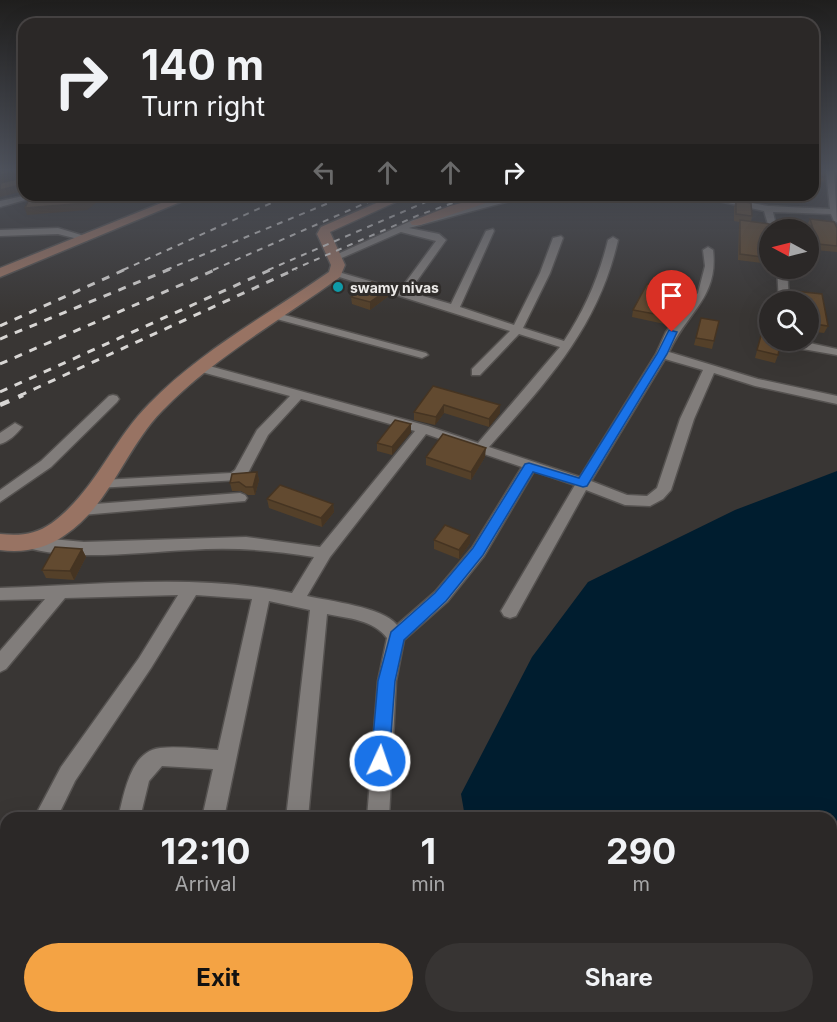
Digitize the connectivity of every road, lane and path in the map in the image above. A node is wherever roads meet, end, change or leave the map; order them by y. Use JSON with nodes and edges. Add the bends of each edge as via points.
{"nodes":[{"id":1,"x":133,"y":219,"type":"edge"},
{"id":2,"x":351,"y":219,"type":"edge"},
{"id":3,"x":426,"y":219,"type":"edge"},
{"id":4,"x":430,"y":219,"type":"edge"},
{"id":5,"x":416,"y":222,"type":"junction"},
{"id":6,"x":400,"y":228,"type":"junction"},
{"id":7,"x":490,"y":231,"type":"dead end"},
{"id":8,"x":0,"y":233,"type":"edge"},
{"id":9,"x":86,"y":238,"type":"junction"},
{"id":10,"x":558,"y":238,"type":"dead end"},
{"id":11,"x":613,"y":240,"type":"dead end"},
{"id":12,"x":708,"y":250,"type":"dead end"},
{"id":13,"x":335,"y":266,"type":"junction"},
{"id":14,"x":0,"y":273,"type":"edge"},
{"id":15,"x":403,"y":293,"type":"junction"},
{"id":16,"x":454,"y":309,"type":"junction"},
{"id":17,"x":277,"y":316,"type":"junction"},
{"id":18,"x":516,"y":331,"type":"junction"},
{"id":19,"x":567,"y":346,"type":"junction"},
{"id":20,"x":819,"y":349,"type":"edge"},
{"id":21,"x":837,"y":352,"type":"edge"},
{"id":22,"x":662,"y":354,"type":"junction"},
{"id":23,"x":422,"y":355,"type":"dead end"},
{"id":24,"x":202,"y":368,"type":"junction"},
{"id":25,"x":710,"y":369,"type":"junction"},
{"id":26,"x":476,"y":372,"type":"dead end"},
{"id":27,"x":298,"y":395,"type":"junction"},
{"id":28,"x":113,"y":399,"type":"dead end"},
{"id":29,"x":837,"y":400,"type":"edge"},
{"id":30,"x":15,"y":427,"type":"dead end"},
{"id":31,"x":423,"y":429,"type":"junction"},
{"id":32,"x":0,"y":440,"type":"edge"},
{"id":33,"x":481,"y":448,"type":"junction"},
{"id":34,"x":529,"y":467,"type":"junction"},
{"id":35,"x":583,"y":483,"type":"junction"},
{"id":36,"x":102,"y":486,"type":"junction"},
{"id":37,"x":0,"y":496,"type":"edge"},
{"id":38,"x":240,"y":498,"type":"dead end"},
{"id":39,"x":82,"y":510,"type":"junction"},
{"id":40,"x":0,"y":542,"type":"edge"},
{"id":41,"x":30,"y":543,"type":"junction"},
{"id":42,"x":324,"y":553,"type":"junction"},
{"id":43,"x":191,"y":588,"type":"junction"},
{"id":44,"x":262,"y":592,"type":"junction"},
{"id":45,"x":60,"y":593,"type":"junction"},
{"id":46,"x":0,"y":594,"type":"edge"},
{"id":47,"x":297,"y":599,"type":"junction"},
{"id":48,"x":319,"y":604,"type":"junction"},
{"id":49,"x":510,"y":611,"type":"dead end"},
{"id":50,"x":396,"y":637,"type":"junction"},
{"id":51,"x":0,"y":664,"type":"edge"},
{"id":52,"x":226,"y":760,"type":"junction"},
{"id":53,"x":48,"y":812,"type":"edge"},
{"id":54,"x":131,"y":812,"type":"edge"},
{"id":55,"x":214,"y":812,"type":"edge"},
{"id":56,"x":298,"y":812,"type":"edge"},
{"id":57,"x":378,"y":812,"type":"edge"}],
"edges":[{"from":1,"to":9,"type":"street"},
{"from":2,"to":13,"type":"street","via":[[325,230]]},
{"from":3,"to":5,"type":"street"},
{"from":4,"to":5,"type":"street"},
{"from":5,"to":6,"type":"street"},
{"from":6,"to":13,"type":"street"},
{"from":6,"to":15,"type":"street","via":[[441,240]]},
{"from":7,"to":16,"type":"street"},
{"from":8,"to":9,"type":"street","via":[[58,231]]},
{"from":9,"to":14,"type":"street"},
{"from":10,"to":18,"type":"street"},
{"from":11,"to":19,"type":"street","via":[[606,277]]},
{"from":12,"to":22,"type":"street","via":[[710,266],[703,294],[677,325]]},
{"from":13,"to":15,"type":"street"},
{"from":13,"to":17,"type":"street"},
{"from":15,"to":16,"type":"street"},
{"from":16,"to":18,"type":"street"},
{"from":17,"to":23,"type":"street"},
{"from":17,"to":24,"type":"street"},
{"from":18,"to":19,"type":"street"},
{"from":18,"to":26,"type":"street"},
{"from":19,"to":33,"type":"street"},
{"from":20,"to":21,"type":"street"},
{"from":22,"to":25,"type":"street"},
{"from":22,"to":35,"type":"street"},
{"from":24,"to":27,"type":"street"},
{"from":24,"to":36,"type":"street","via":[[152,409]]},
{"from":25,"to":29,"type":"street"},
{"from":25,"to":35,"type":"street","via":[[687,419],[664,490],[658,496],[641,502],[625,500]]},
{"from":27,"to":31,"type":"street"},
{"from":27,"to":36,"type":"street","via":[[262,433],[241,473],[234,477]]},
{"from":28,"to":37,"type":"street","via":[[46,464]]},
{"from":30,"to":32,"type":"street"},
{"from":31,"to":33,"type":"street"},
{"from":31,"to":42,"type":"street"},
{"from":33,"to":34,"type":"street"},
{"from":34,"to":35,"type":"street"},
{"from":34,"to":50,"type":"street","via":[[478,552],[441,597]]},
{"from":35,"to":49,"type":"street"},
{"from":36,"to":39,"type":"street"},
{"from":38,"to":39,"type":"street"},
{"from":39,"to":41,"type":"street"},
{"from":40,"to":41,"type":"street"},
{"from":41,"to":42,"type":"street","via":[[100,548],[249,543]]},
{"from":42,"to":47,"type":"street"},
{"from":43,"to":44,"type":"street"},
{"from":43,"to":45,"type":"street"},
{"from":43,"to":53,"type":"street","via":[[68,774]]},
{"from":44,"to":47,"type":"street"},
{"from":44,"to":52,"type":"street"},
{"from":45,"to":46,"type":"street"},
{"from":45,"to":51,"type":"street"},
{"from":47,"to":48,"type":"street"},
{"from":48,"to":50,"type":"street","via":[[367,616],[388,626]]},
{"from":48,"to":56,"type":"street"},
{"from":50,"to":57,"type":"street","via":[[387,681]]},
{"from":52,"to":54,"type":"street","via":[[152,760],[141,774]]},
{"from":52,"to":55,"type":"street"}]}
